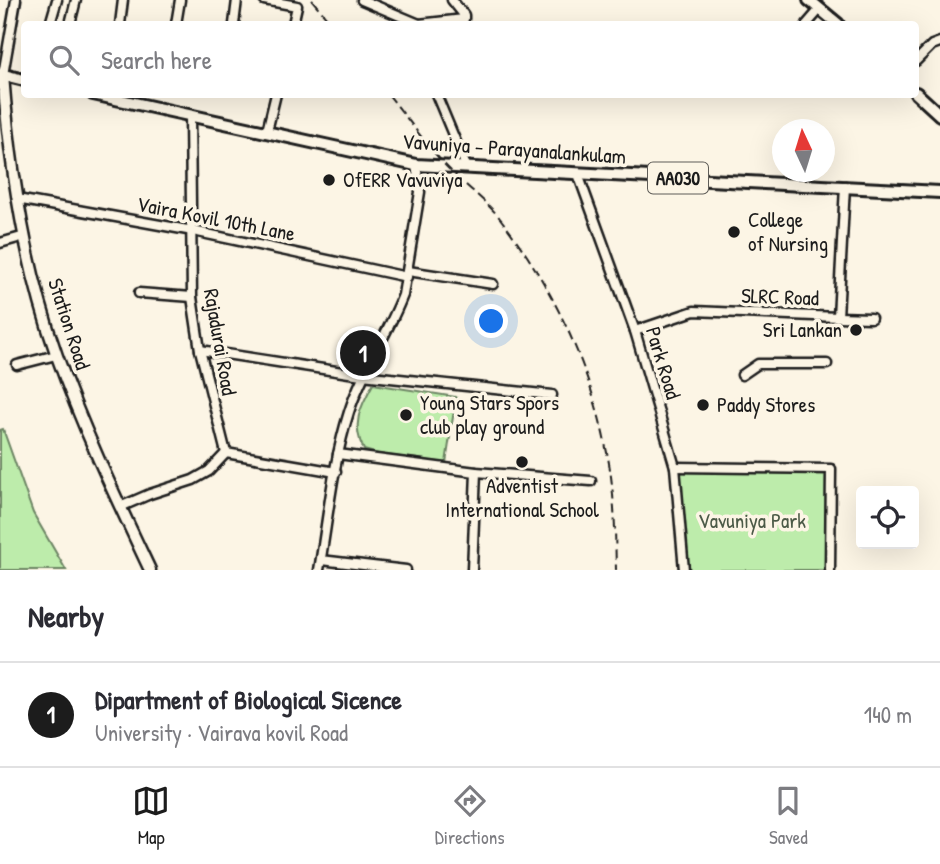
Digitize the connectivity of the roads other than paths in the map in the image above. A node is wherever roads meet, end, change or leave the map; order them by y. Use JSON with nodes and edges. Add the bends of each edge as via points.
{"nodes":[{"id":1,"x":16,"y":0,"type":"edge"},
{"id":2,"x":57,"y":0,"type":"edge"},
{"id":3,"x":76,"y":0,"type":"edge"},
{"id":4,"x":123,"y":0,"type":"edge"},
{"id":5,"x":180,"y":0,"type":"edge"},
{"id":6,"x":237,"y":0,"type":"edge"},
{"id":7,"x":264,"y":0,"type":"edge"},
{"id":8,"x":288,"y":0,"type":"edge"},
{"id":9,"x":362,"y":0,"type":"edge"},
{"id":10,"x":452,"y":0,"type":"edge"},
{"id":11,"x":809,"y":0,"type":"edge"},
{"id":12,"x":297,"y":6,"type":"junction"},
{"id":13,"x":820,"y":9,"type":"junction"},
{"id":14,"x":51,"y":21,"type":"edge"},
{"id":15,"x":71,"y":21,"type":"edge"},
{"id":16,"x":120,"y":21,"type":"edge"},
{"id":17,"x":176,"y":21,"type":"edge"},
{"id":18,"x":234,"y":21,"type":"edge"},
{"id":19,"x":294,"y":21,"type":"edge"},
{"id":20,"x":412,"y":21,"type":"edge"},
{"id":21,"x":446,"y":21,"type":"edge"},
{"id":22,"x":810,"y":21,"type":"edge"},
{"id":23,"x":834,"y":21,"type":"edge"},
{"id":24,"x":940,"y":42,"type":"edge"},
{"id":25,"x":919,"y":57,"type":"edge"},
{"id":26,"x":2,"y":75,"type":"edge"},
{"id":27,"x":21,"y":79,"type":"edge"},
{"id":28,"x":919,"y":97,"type":"edge"},
{"id":29,"x":111,"y":98,"type":"edge"},
{"id":30,"x":275,"y":98,"type":"edge"},
{"id":31,"x":438,"y":98,"type":"edge"},
{"id":32,"x":3,"y":109,"type":"edge"},
{"id":33,"x":190,"y":115,"type":"junction"},
{"id":34,"x":940,"y":115,"type":"edge"},
{"id":35,"x":267,"y":131,"type":"junction"},
{"id":36,"x":5,"y":146,"type":"edge"},
{"id":37,"x":416,"y":165,"type":"junction"},
{"id":38,"x":466,"y":166,"type":"junction"},
{"id":39,"x":578,"y":174,"type":"junction"},
{"id":40,"x":845,"y":186,"type":"junction"},
{"id":41,"x":940,"y":192,"type":"edge"},
{"id":42,"x":17,"y":199,"type":"junction"},
{"id":43,"x":193,"y":231,"type":"junction"},
{"id":44,"x":25,"y":236,"type":"junction"},
{"id":45,"x":0,"y":243,"type":"edge"},
{"id":46,"x":407,"y":274,"type":"junction"},
{"id":47,"x":493,"y":284,"type":"dead end"},
{"id":48,"x":139,"y":293,"type":"dead end"},
{"id":49,"x":192,"y":297,"type":"junction"},
{"id":50,"x":838,"y":317,"type":"junction"},
{"id":51,"x":871,"y":318,"type":"dead end"},
{"id":52,"x":635,"y":331,"type":"junction"},
{"id":53,"x":200,"y":349,"type":"junction"},
{"id":54,"x":57,"y":355,"type":"junction"},
{"id":55,"x":827,"y":364,"type":"dead end"},
{"id":56,"x":17,"y":365,"type":"dead end"},
{"id":57,"x":362,"y":375,"type":"junction"},
{"id":58,"x":742,"y":375,"type":"dead end"},
{"id":59,"x":552,"y":395,"type":"dead end"},
{"id":60,"x":226,"y":453,"type":"junction"},
{"id":61,"x":338,"y":454,"type":"junction"},
{"id":62,"x":675,"y":467,"type":"junction"},
{"id":63,"x":336,"y":472,"type":"junction"},
{"id":64,"x":476,"y":472,"type":"junction"},
{"id":65,"x":591,"y":481,"type":"dead end"},
{"id":66,"x":120,"y":507,"type":"junction"},
{"id":67,"x":321,"y":560,"type":"junction"},
{"id":68,"x":150,"y":570,"type":"edge"},
{"id":69,"x":319,"y":570,"type":"edge"},
{"id":70,"x":406,"y":570,"type":"edge"},
{"id":71,"x":472,"y":570,"type":"edge"},
{"id":72,"x":684,"y":570,"type":"edge"},
{"id":73,"x":830,"y":570,"type":"edge"}],
"edges":[{"from":1,"to":26,"type":"street"},
{"from":2,"to":14,"type":"street"},
{"from":3,"to":15,"type":"street"},
{"from":4,"to":16,"type":"street"},
{"from":5,"to":17,"type":"street"},
{"from":6,"to":18,"type":"street"},
{"from":7,"to":12,"type":"street"},
{"from":8,"to":12,"type":"street"},
{"from":9,"to":20,"type":"street"},
{"from":10,"to":21,"type":"street","via":[[464,19]]},
{"from":11,"to":13,"type":"highway"},
{"from":12,"to":19,"type":"street"},
{"from":13,"to":22,"type":"street"},
{"from":13,"to":23,"type":"highway"},
{"from":24,"to":25,"type":"street"},
{"from":26,"to":27,"type":"highway"},
{"from":26,"to":32,"type":"main road","name":"Station Road"},
{"from":28,"to":34,"type":"highway"},
{"from":29,"to":33,"type":"highway","name":"Vavuniya - Parayanalankulam","number":"AA030"},
{"from":30,"to":35,"type":"street"},
{"from":31,"to":38,"type":"street"},
{"from":32,"to":36,"type":"main road","name":"Station Road"},
{"from":33,"to":35,"type":"highway","name":"Vavuniya - Parayanalankulam","number":"AA030"},
{"from":33,"to":43,"type":"street","name":"Rajadurai Road"},
{"from":35,"to":37,"type":"highway","name":"Vavuniya - Parayanalankulam","number":"AA030"},
{"from":36,"to":42,"type":"main road","name":"Station Road"},
{"from":37,"to":38,"type":"highway","name":"Vavuniya - Parayanalankulam","number":"AA030"},
{"from":37,"to":46,"type":"street","via":[[421,192]]},
{"from":38,"to":39,"type":"highway","name":"Vavuniya - Parayanalankulam","number":"AA030"},
{"from":39,"to":40,"type":"highway","name":"Vavuniya - Parayanalankulam","number":"AA030"},
{"from":39,"to":52,"type":"street","name":"Park Road"},
{"from":40,"to":41,"type":"highway","name":"Vavuniya - Parayanalankulam","number":"AA030"},
{"from":40,"to":50,"type":"street","name":"SLRC Road"},
{"from":42,"to":43,"type":"street","name":"Vaira Kovil 10th Lane"},
{"from":42,"to":44,"type":"main road","name":"Station Road"},
{"from":43,"to":46,"type":"street","name":"Vaira Kovil 10th Lane"},
{"from":43,"to":49,"type":"street","name":"Rajadurai Road"},
{"from":44,"to":45,"type":"street"},
{"from":44,"to":54,"type":"main road","name":"Station Road"},
{"from":46,"to":47,"type":"street","name":"Vaira Kovil 10th Lane"},
{"from":46,"to":57,"type":"street","via":[[397,310]]},
{"from":48,"to":49,"type":"street"},
{"from":49,"to":53,"type":"street","name":"Rajadurai Road"},
{"from":50,"to":51,"type":"street"},
{"from":50,"to":52,"type":"street","name":"SLRC Road","via":[[694,311]]},
{"from":52,"to":62,"type":"street","name":"Park Road"},
{"from":53,"to":57,"type":"street"},
{"from":53,"to":60,"type":"street","name":"Rajadurai Road"},
{"from":54,"to":56,"type":"street"},
{"from":54,"to":66,"type":"main road","name":"Station Road"},
{"from":55,"to":58,"type":"street","via":[[758,364]]},
{"from":57,"to":59,"type":"street"},
{"from":57,"to":61,"type":"street"},
{"from":60,"to":63,"type":"street"},
{"from":60,"to":66,"type":"street","via":[[193,480]]},
{"from":61,"to":63,"type":"street"},
{"from":61,"to":64,"type":"street"},
{"from":62,"to":72,"type":"street","name":"Park Road"},
{"from":62,"to":73,"type":"street","via":[[831,469]]},
{"from":63,"to":67,"type":"street"},
{"from":64,"to":65,"type":"street"},
{"from":64,"to":71,"type":"street"},
{"from":66,"to":68,"type":"main road","name":"Station Road"},
{"from":67,"to":69,"type":"street"},
{"from":67,"to":70,"type":"street"}]}
